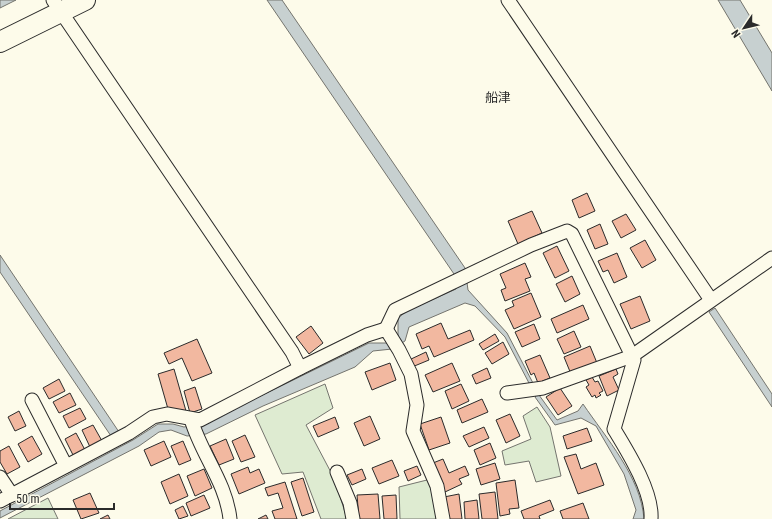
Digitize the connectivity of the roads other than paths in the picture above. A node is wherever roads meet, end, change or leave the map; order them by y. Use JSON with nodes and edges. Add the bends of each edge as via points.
{"nodes":[{"id":1,"x":84,"y":0,"type":"edge"},
{"id":2,"x":508,"y":0,"type":"edge"},
{"id":3,"x":57,"y":6,"type":"edge"},
{"id":4,"x":0,"y":42,"type":"edge"},
{"id":5,"x":772,"y":258,"type":"edge"},
{"id":6,"x":711,"y":300,"type":"junction"},
{"id":7,"x":389,"y":334,"type":"junction"},
{"id":8,"x":632,"y":356,"type":"junction"},
{"id":9,"x":300,"y":368,"type":"junction"},
{"id":10,"x":507,"y":393,"type":"dead end"},
{"id":11,"x":32,"y":400,"type":"dead end"},
{"id":12,"x":191,"y":419,"type":"junction"},
{"id":13,"x":66,"y":466,"type":"junction"},
{"id":14,"x":337,"y":472,"type":"dead end"},
{"id":15,"x":0,"y":477,"type":"edge"},
{"id":16,"x":12,"y":495,"type":"junction"},
{"id":17,"x":0,"y":501,"type":"edge"},
{"id":18,"x":230,"y":519,"type":"edge"},
{"id":19,"x":353,"y":519,"type":"edge"},
{"id":20,"x":443,"y":519,"type":"edge"},
{"id":21,"x":651,"y":519,"type":"edge"}],
"edges":[{"from":1,"to":3,"type":"main road"},
{"from":2,"to":6,"type":"street"},
{"from":3,"to":4,"type":"main road"},
{"from":3,"to":9,"type":"street","via":[[292,352]]},
{"from":5,"to":6,"type":"street"},
{"from":6,"to":8,"type":"street"},
{"from":7,"to":8,"type":"street","via":[[395,310],[566,231],[572,234]]},
{"from":7,"to":9,"type":"street","via":[[367,335]]},
{"from":7,"to":20,"type":"street","via":[[411,374],[417,405],[413,430],[437,486]]},
{"from":8,"to":10,"type":"street","via":[[543,388]]},
{"from":8,"to":21,"type":"street","via":[[634,360],[614,429],[635,465],[650,504]]},
{"from":9,"to":12,"type":"street","via":[[200,420]]},
{"from":11,"to":13,"type":"street"},
{"from":12,"to":13,"type":"street","via":[[167,414],[153,417],[129,433]]},
{"from":12,"to":18,"type":"street","via":[[196,438],[209,458],[228,502]]},
{"from":13,"to":16,"type":"street"},
{"from":14,"to":19,"type":"street","via":[[350,503]]},
{"from":15,"to":16,"type":"street"},
{"from":16,"to":17,"type":"street"}]}
